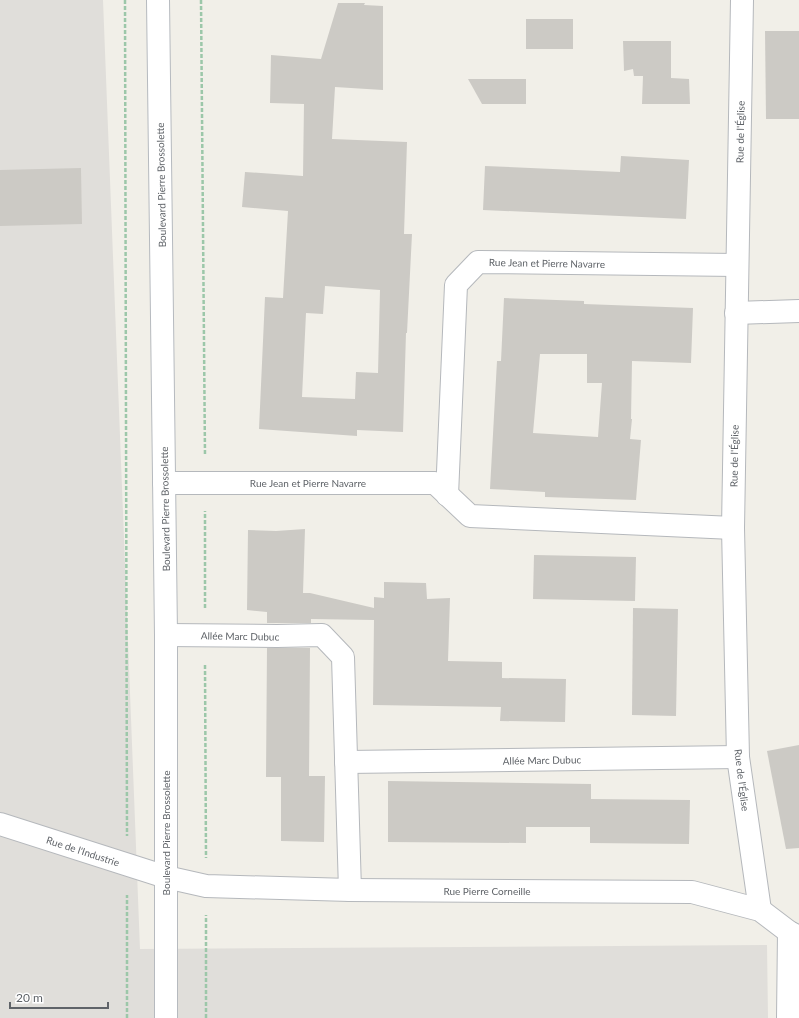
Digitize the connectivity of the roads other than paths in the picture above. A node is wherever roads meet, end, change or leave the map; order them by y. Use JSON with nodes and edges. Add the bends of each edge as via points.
{"nodes":[{"id":1,"x":158,"y":0,"type":"edge"},
{"id":2,"x":742,"y":0,"type":"edge"},
{"id":3,"x":737,"y":265,"type":"junction"},
{"id":4,"x":799,"y":311,"type":"edge"},
{"id":5,"x":736,"y":313,"type":"junction"},
{"id":6,"x":164,"y":483,"type":"junction"},
{"id":7,"x":447,"y":495,"type":"junction"},
{"id":8,"x":733,"y":528,"type":"junction"},
{"id":9,"x":166,"y":635,"type":"junction"},
{"id":10,"x":738,"y":757,"type":"junction"},
{"id":11,"x":346,"y":762,"type":"junction"},
{"id":12,"x":0,"y":824,"type":"edge"},
{"id":13,"x":166,"y":877,"type":"junction"},
{"id":14,"x":350,"y":890,"type":"junction"},
{"id":15,"x":760,"y":910,"type":"junction"},
{"id":16,"x":794,"y":935,"type":"edge"},
{"id":17,"x":166,"y":1018,"type":"edge"},
{"id":18,"x":788,"y":1018,"type":"edge"}],
"edges":[{"from":1,"to":6,"type":"street","name":"Boulevard Pierre Brossolette"},
{"from":2,"to":3,"type":"street","name":"Rue de l'Église"},
{"from":3,"to":5,"type":"street","name":"Rue de l'Église"},
{"from":3,"to":7,"type":"street","name":"Rue Jean et Pierre Navarre","via":[[478,262],[456,285]]},
{"from":4,"to":5,"type":"street"},
{"from":5,"to":8,"type":"street","name":"Rue de l'Église"},
{"from":6,"to":7,"type":"street","name":"Rue Jean et Pierre Navarre","via":[[435,483]]},
{"from":6,"to":9,"type":"street","name":"Boulevard Pierre Brossolette"},
{"from":7,"to":8,"type":"street","name":"Rue Jean et Pierre Navarre","via":[[470,516]]},
{"from":8,"to":10,"type":"street","name":"Rue de l'Église"},
{"from":9,"to":11,"type":"street","name":"Allée Marc Dubuc","via":[[322,635],[343,657]]},
{"from":9,"to":13,"type":"street","name":"Boulevard Pierre Brossolette"},
{"from":10,"to":11,"type":"street","name":"Allée Marc Dubuc"},
{"from":10,"to":15,"type":"street","name":"Rue de l'Église"},
{"from":11,"to":14,"type":"street","name":"Allée Marc Dubuc"},
{"from":12,"to":13,"type":"street","name":"Rue de l'Industrie"},
{"from":13,"to":14,"type":"street","name":"Rue Pierre Corneille","via":[[206,886]]},
{"from":13,"to":17,"type":"street","name":"Boulevard Pierre Brossolette"},
{"from":14,"to":15,"type":"street","name":"Rue Pierre Corneille","via":[[692,892]]},
{"from":15,"to":16,"type":"street","name":"Rue Pierre Corneille"},
{"from":16,"to":18,"type":"street"}]}
